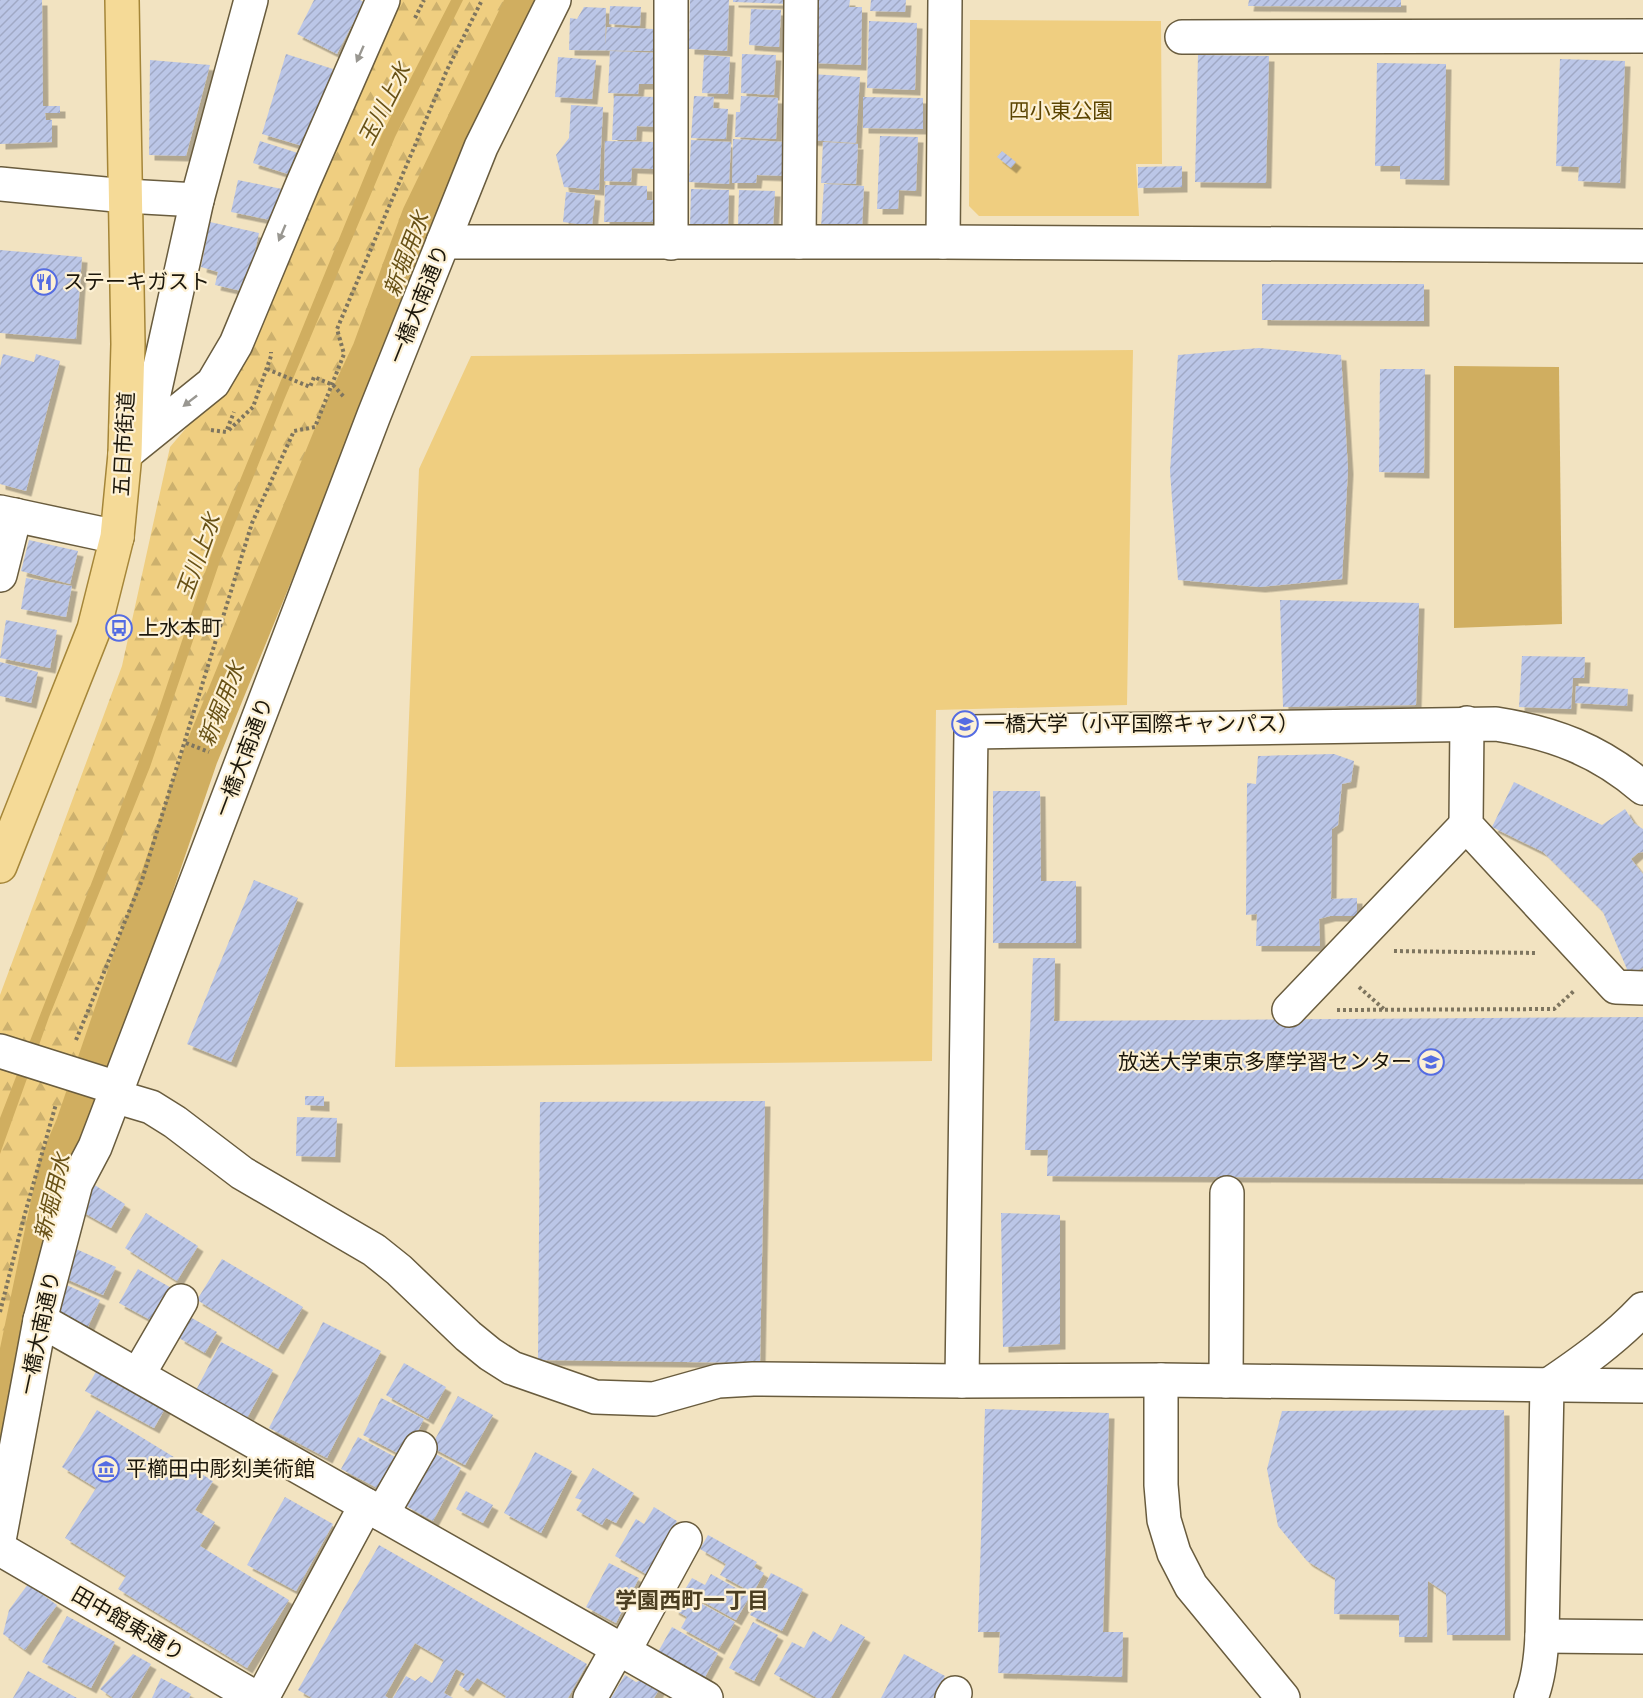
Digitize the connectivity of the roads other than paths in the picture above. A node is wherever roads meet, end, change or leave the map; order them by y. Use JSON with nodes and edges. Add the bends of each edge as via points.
{"nodes":[{"id":1,"x":122,"y":0,"type":"edge"},
{"id":2,"x":251,"y":0,"type":"edge"},
{"id":3,"x":383,"y":0,"type":"edge"},
{"id":4,"x":554,"y":0,"type":"edge"},
{"id":5,"x":670,"y":0,"type":"edge"},
{"id":6,"x":801,"y":0,"type":"edge"},
{"id":7,"x":945,"y":0,"type":"edge"},
{"id":8,"x":1643,"y":36,"type":"edge"},
{"id":9,"x":1182,"y":37,"type":"dead end"},
{"id":10,"x":0,"y":184,"type":"edge"},
{"id":11,"x":126,"y":196,"type":"junction"},
{"id":12,"x":197,"y":200,"type":"junction"},
{"id":13,"x":443,"y":242,"type":"junction"},
{"id":14,"x":800,"y":242,"type":"junction"},
{"id":15,"x":943,"y":242,"type":"junction"},
{"id":16,"x":671,"y":243,"type":"junction"},
{"id":17,"x":1643,"y":246,"type":"edge"},
{"id":18,"x":125,"y":440,"type":"junction"},
{"id":19,"x":8,"y":514,"type":"edge"},
{"id":20,"x":117,"y":537,"type":"junction"},
{"id":21,"x":0,"y":575,"type":"edge"},
{"id":22,"x":1467,"y":723,"type":"junction"},
{"id":23,"x":1642,"y":784,"type":"edge"},
{"id":24,"x":1466,"y":825,"type":"junction"},
{"id":25,"x":0,"y":866,"type":"edge"},
{"id":26,"x":1643,"y":988,"type":"edge"},
{"id":27,"x":1289,"y":1010,"type":"road end"},
{"id":28,"x":0,"y":1051,"type":"edge"},
{"id":29,"x":90,"y":1076,"type":"junction"},
{"id":30,"x":1227,"y":1193,"type":"dead end"},
{"id":31,"x":181,"y":1300,"type":"dead end"},
{"id":32,"x":1643,"y":1309,"type":"edge"},
{"id":33,"x":40,"y":1320,"type":"junction"},
{"id":34,"x":138,"y":1376,"type":"junction"},
{"id":35,"x":1161,"y":1380,"type":"junction"},
{"id":36,"x":1226,"y":1381,"type":"junction"},
{"id":37,"x":962,"y":1382,"type":"junction"},
{"id":38,"x":1546,"y":1386,"type":"junction"},
{"id":39,"x":1643,"y":1386,"type":"edge"},
{"id":40,"x":420,"y":1448,"type":"dead end"},
{"id":41,"x":374,"y":1509,"type":"junction"},
{"id":42,"x":0,"y":1535,"type":"edge"},
{"id":43,"x":685,"y":1539,"type":"dead end"},
{"id":44,"x":0,"y":1549,"type":"edge"},
{"id":45,"x":1542,"y":1636,"type":"junction"},
{"id":46,"x":1643,"y":1637,"type":"edge"},
{"id":47,"x":621,"y":1650,"type":"junction"},
{"id":48,"x":256,"y":1698,"type":"edge"},
{"id":49,"x":262,"y":1698,"type":"edge"},
{"id":50,"x":590,"y":1698,"type":"edge"},
{"id":51,"x":706,"y":1698,"type":"edge"},
{"id":52,"x":1283,"y":1698,"type":"edge"},
{"id":53,"x":1531,"y":1698,"type":"edge"}],
"edges":[{"from":1,"to":11,"type":"main road","name":"五日市街道"},
{"from":2,"to":12,"type":"street"},
{"from":3,"to":18,"type":"street","one_way":true,"via":[[230,354],[213,383]]},
{"from":4,"to":13,"type":"street","name":"一橋大南通り","via":[[482,147]]},
{"from":5,"to":16,"type":"street"},
{"from":6,"to":14,"type":"street"},
{"from":7,"to":15,"type":"street"},
{"from":8,"to":9,"type":"street"},
{"from":10,"to":11,"type":"street"},
{"from":11,"to":12,"type":"street"},
{"from":11,"to":18,"type":"main road","name":"五日市街道"},
{"from":12,"to":18,"type":"street","via":[[153,398]]},
{"from":13,"to":16,"type":"street"},
{"from":13,"to":29,"type":"street","name":"一橋大南通り","via":[[362,448]]},
{"from":14,"to":15,"type":"street"},
{"from":14,"to":16,"type":"street"},
{"from":15,"to":17,"type":"street"},
{"from":18,"to":20,"type":"main road","name":"五日市街道"},
{"from":19,"to":20,"type":"street"},
{"from":19,"to":21,"type":"street"},
{"from":20,"to":25,"type":"main road","name":"五日市街道","via":[[94,628]]},
{"from":22,"to":23,"type":"street","via":[[1496,724],[1567,740]]},
{"from":22,"to":24,"type":"street"},
{"from":22,"to":37,"type":"street","via":[[971,732]]},
{"from":24,"to":26,"type":"street","via":[[1616,987]]},
{"from":24,"to":27,"type":"street"},
{"from":28,"to":29,"type":"street"},
{"from":29,"to":33,"type":"street","name":"一橋大南通り","via":[[95,1147],[76,1183]]},
{"from":29,"to":37,"type":"street","via":[[151,1107],[242,1173],[374,1250],[490,1354],[540,1379],[595,1397],[630,1399],[654,1399],[718,1381],[753,1379]]},
{"from":30,"to":36,"type":"street"},
{"from":31,"to":34,"type":"street"},
{"from":32,"to":38,"type":"street","via":[[1594,1353]]},
{"from":33,"to":34,"type":"street"},
{"from":33,"to":42,"type":"street","name":"一橋大南通り"},
{"from":34,"to":41,"type":"street"},
{"from":35,"to":36,"type":"street"},
{"from":35,"to":37,"type":"street"},
{"from":35,"to":52,"type":"street","via":[[1161,1485],[1164,1520],[1174,1553],[1191,1586]]},
{"from":36,"to":38,"type":"street"},
{"from":38,"to":39,"type":"street"},
{"from":38,"to":45,"type":"street"},
{"from":40,"to":41,"type":"street"},
{"from":41,"to":47,"type":"street"},
{"from":41,"to":49,"type":"street"},
{"from":43,"to":47,"type":"street"},
{"from":44,"to":48,"type":"street","name":"田中館東通り"},
{"from":45,"to":46,"type":"street"},
{"from":45,"to":53,"type":"street","via":[[1541,1660]]},
{"from":47,"to":50,"type":"street"},
{"from":47,"to":51,"type":"street"}]}
